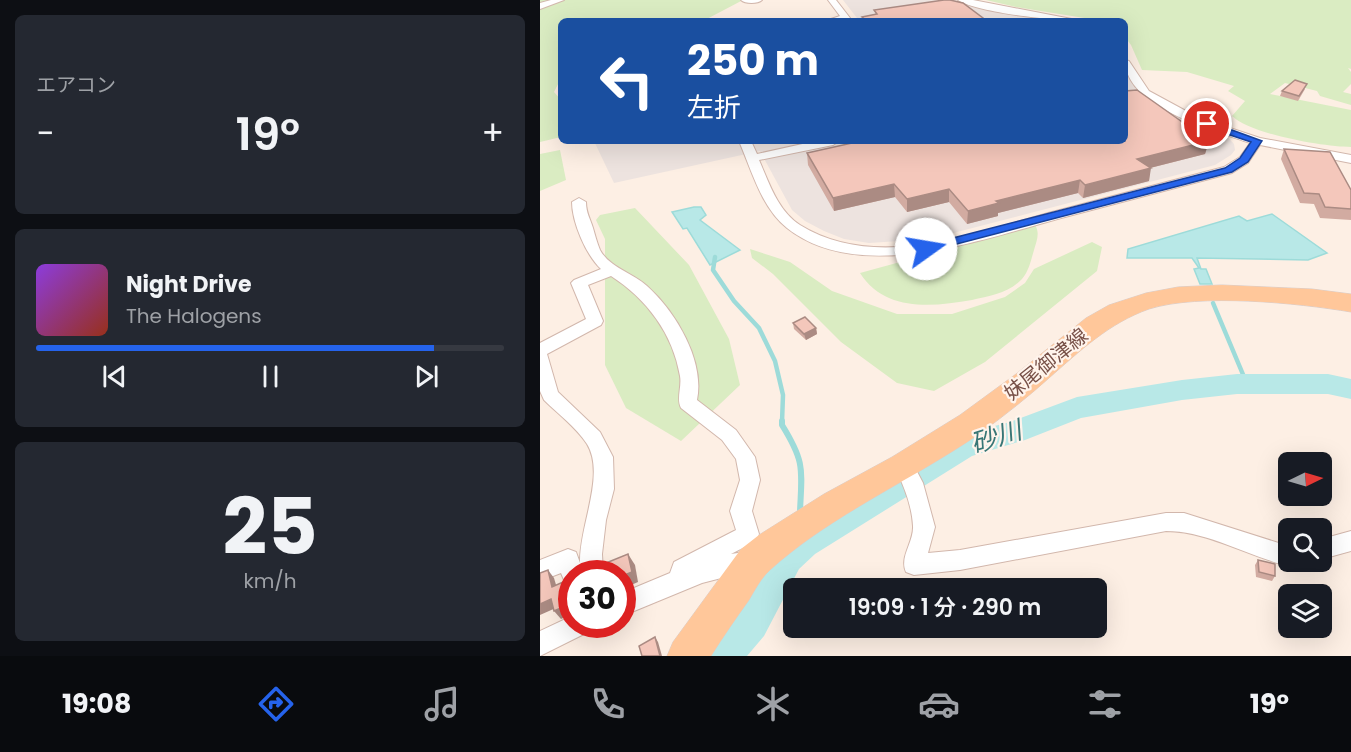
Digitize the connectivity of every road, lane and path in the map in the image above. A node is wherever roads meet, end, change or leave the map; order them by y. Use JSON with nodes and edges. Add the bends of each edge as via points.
{"nodes":[{"id":1,"x":560,"y":0,"type":"edge"},
{"id":2,"x":745,"y":0,"type":"edge"},
{"id":3,"x":758,"y":0,"type":"edge"},
{"id":4,"x":832,"y":0,"type":"edge"},
{"id":5,"x":962,"y":0,"type":"edge"},
{"id":6,"x":540,"y":6,"type":"edge"},
{"id":7,"x":846,"y":18,"type":"edge"},
{"id":8,"x":1058,"y":18,"type":"edge"},
{"id":9,"x":1128,"y":69,"type":"edge"},
{"id":10,"x":1257,"y":141,"type":"junction"},
{"id":11,"x":746,"y":144,"type":"edge"},
{"id":12,"x":819,"y":144,"type":"edge"},
{"id":13,"x":753,"y":158,"type":"junction"},
{"id":14,"x":1351,"y":159,"type":"edge"},
{"id":15,"x":579,"y":202,"type":"dead end"},
{"id":16,"x":613,"y":270,"type":"junction"},
{"id":17,"x":1351,"y":303,"type":"edge"},
{"id":18,"x":540,"y":350,"type":"edge"},
{"id":19,"x":540,"y":357,"type":"edge"},
{"id":20,"x":908,"y":475,"type":"junction"},
{"id":21,"x":1351,"y":542,"type":"edge"},
{"id":22,"x":1332,"y":547,"type":"edge"},
{"id":23,"x":1278,"y":554,"type":"edge"},
{"id":24,"x":591,"y":560,"type":"edge"},
{"id":25,"x":754,"y":561,"type":"junction"},
{"id":26,"x":558,"y":564,"type":"edge"},
{"id":27,"x":540,"y":572,"type":"edge"},
{"id":28,"x":680,"y":579,"type":"junction"},
{"id":29,"x":636,"y":599,"type":"edge"},
{"id":30,"x":558,"y":635,"type":"edge"},
{"id":31,"x":540,"y":644,"type":"edge"},
{"id":32,"x":687,"y":656,"type":"edge"}],
"edges":[{"from":1,"to":6,"type":"street"},
{"from":2,"to":3,"type":"street"},
{"from":4,"to":7,"type":"street"},
{"from":5,"to":8,"type":"street"},
{"from":9,"to":10,"type":"street","via":[[1140,94],[1193,119]]},
{"from":10,"to":13,"type":"street","via":[[1244,160],[1228,170],[943,245],[894,251],[836,245],[794,227],[772,202]]},
{"from":10,"to":14,"type":"street"},
{"from":11,"to":13,"type":"street"},
{"from":12,"to":13,"type":"street"},
{"from":15,"to":16,"type":"street","via":[[579,215],[585,220],[590,243],[597,257]]},
{"from":16,"to":18,"type":"street","via":[[579,284],[595,321]]},
{"from":16,"to":28,"type":"street","via":[[640,289],[662,313],[686,363],[690,382],[687,403],[729,435],[745,457],[750,480],[741,511],[748,534],[682,568]]},
{"from":17,"to":20,"type":"main road","name":"妹尾御津線","via":[[1222,293],[1178,295],[1127,308],[1095,324]]},
{"from":19,"to":24,"type":"street","via":[[550,395],[593,437],[603,457],[604,489],[595,520]]},
{"from":20,"to":23,"type":"street","via":[[924,527],[914,565],[1175,522]]},
{"from":20,"to":25,"type":"main road","name":"妹尾御津線","via":[[836,504]]},
{"from":21,"to":22,"type":"street"},
{"from":25,"to":28,"type":"street","via":[[726,564]]},
{"from":25,"to":32,"type":"main road","name":"妹尾御津線"},
{"from":26,"to":27,"type":"street"},
{"from":28,"to":29,"type":"street"},
{"from":30,"to":31,"type":"street"}]}
